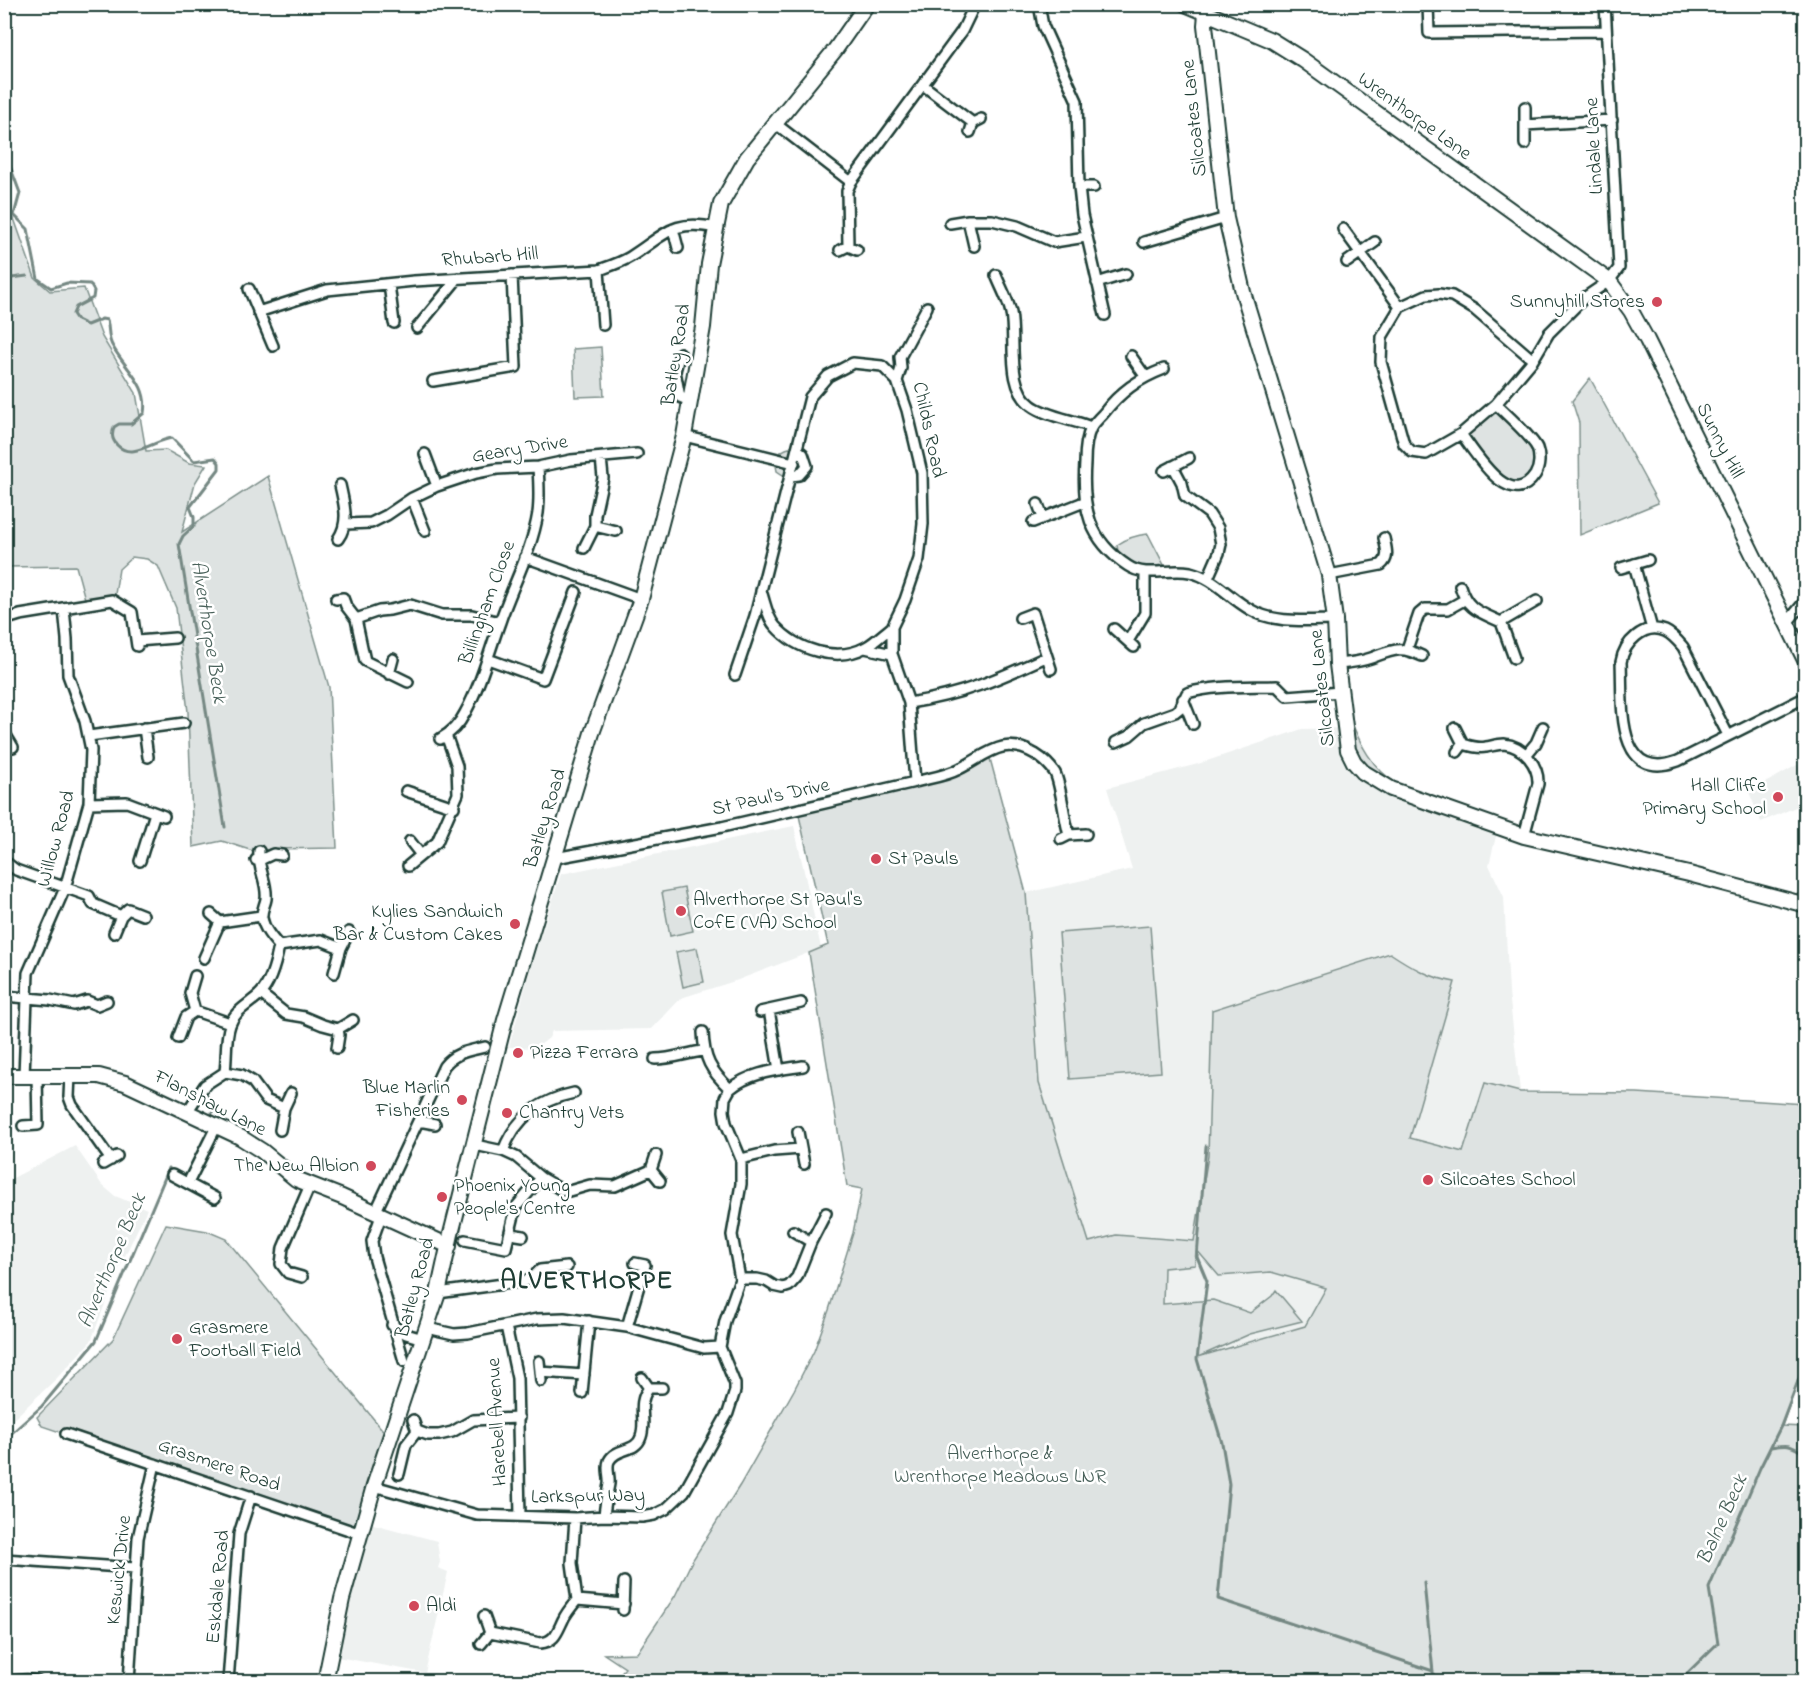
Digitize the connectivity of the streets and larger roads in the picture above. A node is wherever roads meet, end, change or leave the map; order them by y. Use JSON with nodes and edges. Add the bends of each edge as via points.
{"nodes":[{"id":1,"x":867,"y":4,"type":"edge"},
{"id":2,"x":975,"y":4,"type":"edge"},
{"id":3,"x":1039,"y":4,"type":"edge"},
{"id":4,"x":1185,"y":4,"type":"edge"},
{"id":5,"x":1428,"y":4,"type":"edge"},
{"id":6,"x":1605,"y":4,"type":"edge"},
{"id":7,"x":1206,"y":14,"type":"junction"},
{"id":8,"x":1606,"y":31,"type":"junction"},
{"id":9,"x":923,"y":85,"type":"junction"},
{"id":10,"x":1525,"y":107,"type":"dead end"},
{"id":11,"x":1612,"y":120,"type":"junction"},
{"id":12,"x":776,"y":124,"type":"junction"},
{"id":13,"x":975,"y":125,"type":"dead end"},
{"id":14,"x":1525,"y":125,"type":"junction"},
{"id":15,"x":1525,"y":144,"type":"dead end"},
{"id":16,"x":851,"y":182,"type":"junction"},
{"id":17,"x":1078,"y":187,"type":"junction"},
{"id":18,"x":1094,"y":187,"type":"dead end"},
{"id":19,"x":1226,"y":218,"type":"junction"},
{"id":20,"x":968,"y":220,"type":"junction"},
{"id":21,"x":950,"y":223,"type":"dead end"},
{"id":22,"x":673,"y":228,"type":"junction"},
{"id":23,"x":716,"y":228,"type":"junction"},
{"id":24,"x":1344,"y":228,"type":"dead end"},
{"id":25,"x":1086,"y":237,"type":"junction"},
{"id":26,"x":1144,"y":242,"type":"dead end"},
{"id":27,"x":1375,"y":242,"type":"dead end"},
{"id":28,"x":974,"y":246,"type":"dead end"},
{"id":29,"x":678,"y":248,"type":"dead end"},
{"id":30,"x":849,"y":248,"type":"dead end"},
{"id":31,"x":1360,"y":252,"type":"junction"},
{"id":32,"x":1347,"y":262,"type":"dead end"},
{"id":33,"x":599,"y":270,"type":"junction"},
{"id":34,"x":1126,"y":274,"type":"dead end"},
{"id":35,"x":512,"y":275,"type":"junction"},
{"id":36,"x":458,"y":278,"type":"junction"},
{"id":37,"x":995,"y":279,"type":"dead end"},
{"id":38,"x":1608,"y":281,"type":"junction"},
{"id":39,"x":1097,"y":283,"type":"junction"},
{"id":40,"x":389,"y":284,"type":"junction"},
{"id":41,"x":249,"y":289,"type":"dead end"},
{"id":42,"x":927,"y":307,"type":"dead end"},
{"id":43,"x":1400,"y":307,"type":"junction"},
{"id":44,"x":258,"y":312,"type":"junction"},
{"id":45,"x":1105,"y":315,"type":"dead end"},
{"id":46,"x":394,"y":323,"type":"dead end"},
{"id":47,"x":603,"y":325,"type":"dead end"},
{"id":48,"x":417,"y":328,"type":"dead end"},
{"id":49,"x":273,"y":346,"type":"dead end"},
{"id":50,"x":680,"y":353,"type":"dead end"},
{"id":51,"x":1131,"y":356,"type":"dead end"},
{"id":52,"x":900,"y":357,"type":"junction"},
{"id":53,"x":1533,"y":360,"type":"junction"},
{"id":54,"x":882,"y":366,"type":"junction"},
{"id":55,"x":1164,"y":369,"type":"dead end"},
{"id":56,"x":1145,"y":376,"type":"junction"},
{"id":57,"x":433,"y":381,"type":"dead end"},
{"id":58,"x":897,"y":381,"type":"junction"},
{"id":59,"x":690,"y":401,"type":"junction"},
{"id":60,"x":1496,"y":404,"type":"junction"},
{"id":61,"x":1091,"y":427,"type":"junction"},
{"id":62,"x":1461,"y":434,"type":"junction"},
{"id":63,"x":684,"y":436,"type":"junction"},
{"id":64,"x":797,"y":449,"type":"junction"},
{"id":65,"x":424,"y":454,"type":"dead end"},
{"id":66,"x":637,"y":454,"type":"dead end"},
{"id":67,"x":601,"y":458,"type":"junction"},
{"id":68,"x":1189,"y":458,"type":"dead end"},
{"id":69,"x":794,"y":463,"type":"junction"},
{"id":70,"x":537,"y":467,"type":"junction"},
{"id":71,"x":791,"y":476,"type":"junction"},
{"id":72,"x":340,"y":485,"type":"dead end"},
{"id":73,"x":437,"y":486,"type":"junction"},
{"id":74,"x":412,"y":498,"type":"junction"},
{"id":75,"x":1084,"y":502,"type":"junction"},
{"id":76,"x":1038,"y":504,"type":"dead end"},
{"id":77,"x":1043,"y":518,"type":"junction"},
{"id":78,"x":1033,"y":522,"type":"dead end"},
{"id":79,"x":346,"y":524,"type":"junction"},
{"id":80,"x":595,"y":526,"type":"junction"},
{"id":81,"x":425,"y":531,"type":"dead end"},
{"id":82,"x":616,"y":531,"type":"dead end"},
{"id":83,"x":1384,"y":538,"type":"dead end"},
{"id":84,"x":338,"y":539,"type":"dead end"},
{"id":85,"x":584,"y":548,"type":"dead end"},
{"id":86,"x":525,"y":557,"type":"junction"},
{"id":87,"x":1648,"y":560,"type":"dead end"},
{"id":88,"x":1634,"y":564,"type":"junction"},
{"id":89,"x":1621,"y":568,"type":"dead end"},
{"id":90,"x":1145,"y":573,"type":"junction"},
{"id":91,"x":1329,"y":575,"type":"junction"},
{"id":92,"x":1208,"y":578,"type":"junction"},
{"id":93,"x":1460,"y":586,"type":"dead end"},
{"id":94,"x":761,"y":591,"type":"junction"},
{"id":95,"x":576,"y":592,"type":"dead end"},
{"id":96,"x":336,"y":599,"type":"dead end"},
{"id":97,"x":641,"y":599,"type":"junction"},
{"id":98,"x":1464,"y":600,"type":"junction"},
{"id":99,"x":1806,"y":600,"type":"edge"},
{"id":100,"x":1537,"y":601,"type":"dead end"},
{"id":101,"x":64,"y":609,"type":"junction"},
{"id":102,"x":768,"y":614,"type":"junction"},
{"id":103,"x":755,"y":616,"type":"junction"},
{"id":104,"x":356,"y":618,"type":"junction"},
{"id":105,"x":1020,"y":618,"type":"dead end"},
{"id":106,"x":1335,"y":620,"type":"junction"},
{"id":107,"x":4,"y":621,"type":"edge"},
{"id":108,"x":500,"y":621,"type":"junction"},
{"id":109,"x":1501,"y":622,"type":"junction"},
{"id":110,"x":1786,"y":624,"type":"junction"},
{"id":111,"x":892,"y":627,"type":"junction"},
{"id":112,"x":1114,"y":629,"type":"dead end"},
{"id":113,"x":1652,"y":629,"type":"junction"},
{"id":114,"x":175,"y":638,"type":"dead end"},
{"id":115,"x":865,"y":648,"type":"junction"},
{"id":116,"x":1407,"y":649,"type":"junction"},
{"id":117,"x":892,"y":654,"type":"junction"},
{"id":118,"x":1422,"y":656,"type":"dead end"},
{"id":119,"x":1046,"y":657,"type":"junction"},
{"id":120,"x":1514,"y":658,"type":"dead end"},
{"id":121,"x":393,"y":659,"type":"dead end"},
{"id":122,"x":488,"y":659,"type":"junction"},
{"id":123,"x":1806,"y":662,"type":"edge"},
{"id":124,"x":1337,"y":664,"type":"junction"},
{"id":125,"x":1051,"y":669,"type":"dead end"},
{"id":126,"x":389,"y":674,"type":"junction"},
{"id":127,"x":735,"y":675,"type":"dead end"},
{"id":128,"x":408,"y":682,"type":"dead end"},
{"id":129,"x":1341,"y":692,"type":"junction"},
{"id":130,"x":1183,"y":694,"type":"junction"},
{"id":131,"x":1806,"y":697,"type":"edge"},
{"id":132,"x":909,"y":703,"type":"junction"},
{"id":133,"x":184,"y":723,"type":"dead end"},
{"id":134,"x":1193,"y":724,"type":"dead end"},
{"id":135,"x":1543,"y":727,"type":"dead end"},
{"id":136,"x":144,"y":728,"type":"junction"},
{"id":137,"x":1455,"y":728,"type":"dead end"},
{"id":138,"x":4,"y":732,"type":"edge"},
{"id":139,"x":1728,"y":735,"type":"junction"},
{"id":140,"x":89,"y":736,"type":"junction"},
{"id":141,"x":1116,"y":742,"type":"dead end"},
{"id":142,"x":13,"y":747,"type":"dead end"},
{"id":143,"x":1526,"y":755,"type":"junction"},
{"id":144,"x":148,"y":757,"type":"dead end"},
{"id":145,"x":915,"y":782,"type":"junction"},
{"id":146,"x":405,"y":791,"type":"dead end"},
{"id":147,"x":89,"y":803,"type":"junction"},
{"id":148,"x":454,"y":807,"type":"junction"},
{"id":149,"x":1086,"y":834,"type":"dead end"},
{"id":150,"x":1524,"y":836,"type":"junction"},
{"id":151,"x":410,"y":841,"type":"dead end"},
{"id":152,"x":144,"y":849,"type":"junction"},
{"id":153,"x":156,"y":852,"type":"dead end"},
{"id":154,"x":282,"y":855,"type":"dead end"},
{"id":155,"x":421,"y":855,"type":"junction"},
{"id":156,"x":555,"y":858,"type":"junction"},
{"id":157,"x":4,"y":861,"type":"edge"},
{"id":158,"x":140,"y":861,"type":"dead end"},
{"id":159,"x":408,"y":866,"type":"dead end"},
{"id":160,"x":65,"y":888,"type":"junction"},
{"id":161,"x":1806,"y":905,"type":"edge"},
{"id":162,"x":211,"y":914,"type":"dead end"},
{"id":163,"x":143,"y":915,"type":"dead end"},
{"id":164,"x":121,"y":916,"type":"junction"},
{"id":165,"x":261,"y":916,"type":"junction"},
{"id":166,"x":220,"y":922,"type":"junction"},
{"id":167,"x":349,"y":932,"type":"dead end"},
{"id":168,"x":114,"y":933,"type":"dead end"},
{"id":169,"x":279,"y":946,"type":"junction"},
{"id":170,"x":341,"y":948,"type":"junction"},
{"id":171,"x":204,"y":958,"type":"dead end"},
{"id":172,"x":334,"y":973,"type":"dead end"},
{"id":173,"x":195,"y":976,"type":"dead end"},
{"id":174,"x":261,"y":994,"type":"junction"},
{"id":175,"x":4,"y":996,"type":"edge"},
{"id":176,"x":26,"y":998,"type":"junction"},
{"id":177,"x":107,"y":1001,"type":"dead end"},
{"id":178,"x":801,"y":1003,"type":"dead end"},
{"id":179,"x":195,"y":1011,"type":"junction"},
{"id":180,"x":353,"y":1020,"type":"dead end"},
{"id":181,"x":230,"y":1023,"type":"junction"},
{"id":182,"x":338,"y":1029,"type":"junction"},
{"id":183,"x":703,"y":1032,"type":"dead end"},
{"id":184,"x":178,"y":1038,"type":"dead end"},
{"id":185,"x":485,"y":1047,"type":"dead end"},
{"id":186,"x":337,"y":1048,"type":"dead end"},
{"id":187,"x":703,"y":1051,"type":"junction"},
{"id":188,"x":655,"y":1059,"type":"dead end"},
{"id":189,"x":803,"y":1066,"type":"dead end"},
{"id":190,"x":779,"y":1070,"type":"junction"},
{"id":191,"x":225,"y":1072,"type":"junction"},
{"id":192,"x":4,"y":1076,"type":"edge"},
{"id":193,"x":31,"y":1076,"type":"junction"},
{"id":194,"x":70,"y":1076,"type":"junction"},
{"id":195,"x":730,"y":1089,"type":"junction"},
{"id":196,"x":291,"y":1093,"type":"dead end"},
{"id":197,"x":574,"y":1093,"type":"dead end"},
{"id":198,"x":285,"y":1108,"type":"junction"},
{"id":199,"x":187,"y":1112,"type":"junction"},
{"id":200,"x":419,"y":1121,"type":"junction"},
{"id":201,"x":435,"y":1124,"type":"dead end"},
{"id":202,"x":217,"y":1125,"type":"junction"},
{"id":203,"x":23,"y":1126,"type":"dead end"},
{"id":204,"x":280,"y":1130,"type":"dead end"},
{"id":205,"x":798,"y":1132,"type":"dead end"},
{"id":206,"x":475,"y":1145,"type":"junction"},
{"id":207,"x":801,"y":1149,"type":"junction"},
{"id":208,"x":503,"y":1150,"type":"junction"},
{"id":209,"x":656,"y":1155,"type":"dead end"},
{"id":210,"x":741,"y":1159,"type":"junction"},
{"id":211,"x":110,"y":1160,"type":"dead end"},
{"id":212,"x":804,"y":1164,"type":"dead end"},
{"id":213,"x":651,"y":1170,"type":"junction"},
{"id":214,"x":172,"y":1175,"type":"dead end"},
{"id":215,"x":541,"y":1178,"type":"junction"},
{"id":216,"x":660,"y":1181,"type":"dead end"},
{"id":217,"x":188,"y":1183,"type":"junction"},
{"id":218,"x":310,"y":1185,"type":"junction"},
{"id":219,"x":215,"y":1198,"type":"dead end"},
{"id":220,"x":826,"y":1213,"type":"dead end"},
{"id":221,"x":378,"y":1215,"type":"junction"},
{"id":222,"x":794,"y":1231,"type":"dead end"},
{"id":223,"x":511,"y":1234,"type":"junction"},
{"id":224,"x":523,"y":1236,"type":"dead end"},
{"id":225,"x":465,"y":1240,"type":"dead end"},
{"id":226,"x":811,"y":1242,"type":"junction"},
{"id":227,"x":449,"y":1246,"type":"junction"},
{"id":228,"x":635,"y":1263,"type":"dead end"},
{"id":229,"x":567,"y":1267,"type":"dead end"},
{"id":230,"x":302,"y":1277,"type":"dead end"},
{"id":231,"x":740,"y":1279,"type":"junction"},
{"id":232,"x":438,"y":1293,"type":"junction"},
{"id":233,"x":589,"y":1322,"type":"junction"},
{"id":234,"x":392,"y":1324,"type":"junction"},
{"id":235,"x":506,"y":1326,"type":"junction"},
{"id":236,"x":627,"y":1327,"type":"junction"},
{"id":237,"x":425,"y":1334,"type":"junction"},
{"id":238,"x":720,"y":1347,"type":"junction"},
{"id":239,"x":404,"y":1361,"type":"dead end"},
{"id":240,"x":538,"y":1361,"type":"dead end"},
{"id":241,"x":584,"y":1376,"type":"junction"},
{"id":242,"x":642,"y":1377,"type":"dead end"},
{"id":243,"x":649,"y":1388,"type":"junction"},
{"id":244,"x":662,"y":1388,"type":"dead end"},
{"id":245,"x":582,"y":1393,"type":"dead end"},
{"id":246,"x":519,"y":1418,"type":"junction"},
{"id":247,"x":413,"y":1420,"type":"dead end"},
{"id":248,"x":417,"y":1431,"type":"junction"},
{"id":249,"x":66,"y":1434,"type":"dead end"},
{"id":250,"x":155,"y":1464,"type":"junction"},
{"id":251,"x":399,"y":1474,"type":"dead end"},
{"id":252,"x":374,"y":1486,"type":"junction"},
{"id":253,"x":251,"y":1496,"type":"junction"},
{"id":254,"x":520,"y":1516,"type":"junction"},
{"id":255,"x":604,"y":1516,"type":"junction"},
{"id":256,"x":575,"y":1518,"type":"junction"},
{"id":257,"x":361,"y":1534,"type":"junction"},
{"id":258,"x":4,"y":1559,"type":"edge"},
{"id":259,"x":135,"y":1568,"type":"junction"},
{"id":260,"x":624,"y":1582,"type":"dead end"},
{"id":261,"x":577,"y":1599,"type":"junction"},
{"id":262,"x":484,"y":1616,"type":"dead end"},
{"id":263,"x":490,"y":1633,"type":"junction"},
{"id":264,"x":481,"y":1644,"type":"dead end"},
{"id":265,"x":4,"y":1681,"type":"edge"},
{"id":266,"x":38,"y":1682,"type":"edge"},
{"id":267,"x":129,"y":1682,"type":"edge"},
{"id":268,"x":228,"y":1682,"type":"edge"},
{"id":269,"x":324,"y":1682,"type":"edge"}],
"edges":[{"from":1,"to":12,"type":"street","name":"Batley Road"},
{"from":2,"to":9,"type":"street","via":[[962,31]]},
{"from":3,"to":17,"type":"street","via":[[1043,26],[1077,101]]},
{"from":4,"to":7,"type":"street","name":"Wrenthorpe Lane"},
{"from":5,"to":8,"type":"street","via":[[1429,33]]},
{"from":6,"to":8,"type":"street","name":"Lindale Lane"},
{"from":7,"to":19,"type":"street","name":"Silcoates Lane"},
{"from":7,"to":38,"type":"street","name":"Wrenthorpe Lane","via":[[1271,40],[1303,60]]},
{"from":8,"to":11,"type":"street","name":"Lindale Lane"},
{"from":9,"to":13,"type":"street"},
{"from":9,"to":16,"type":"street"},
{"from":10,"to":14,"type":"street"},
{"from":11,"to":14,"type":"street"},
{"from":11,"to":38,"type":"street","name":"Lindale Lane","via":[[1619,268]]},
{"from":12,"to":16,"type":"street"},
{"from":12,"to":23,"type":"street","name":"Batley Road","via":[[732,181],[721,204]]},
{"from":14,"to":15,"type":"street"},
{"from":16,"to":30,"type":"street","via":[[847,191]]},
{"from":17,"to":18,"type":"street"},
{"from":17,"to":25,"type":"street"},
{"from":19,"to":26,"type":"street"},
{"from":19,"to":91,"type":"street","name":"Silcoates Lane","via":[[1243,292]]},
{"from":20,"to":21,"type":"street"},
{"from":20,"to":25,"type":"street","via":[[1002,222],[1054,242]]},
{"from":20,"to":28,"type":"street"},
{"from":22,"to":23,"type":"street","name":"Rhubarb Hill","via":[[688,224]]},
{"from":22,"to":29,"type":"street"},
{"from":22,"to":33,"type":"street","name":"Rhubarb Hill","via":[[623,261]]},
{"from":23,"to":59,"type":"street","name":"Batley Road"},
{"from":24,"to":31,"type":"street"},
{"from":25,"to":39,"type":"street"},
{"from":27,"to":31,"type":"street"},
{"from":31,"to":32,"type":"street"},
{"from":31,"to":43,"type":"street"},
{"from":33,"to":35,"type":"street","name":"Rhubarb Hill"},
{"from":33,"to":47,"type":"street"},
{"from":34,"to":39,"type":"street"},
{"from":35,"to":36,"type":"street","name":"Rhubarb Hill"},
{"from":35,"to":57,"type":"street","via":[[516,368]]},
{"from":36,"to":40,"type":"street","name":"Rhubarb Hill"},
{"from":36,"to":48,"type":"street"},
{"from":37,"to":61,"type":"street","via":[[1007,297],[1006,311],[1014,331],[1013,364],[1023,398],[1032,406]]},
{"from":38,"to":53,"type":"street","via":[[1584,298],[1549,333]]},
{"from":38,"to":110,"type":"street","name":"Sunny Hill","via":[[1647,340]]},
{"from":39,"to":45,"type":"street"},
{"from":40,"to":44,"type":"street","name":"Rhubarb Hill","via":[[327,290]]},
{"from":40,"to":46,"type":"street"},
{"from":41,"to":44,"type":"street"},
{"from":42,"to":52,"type":"street","name":"Childs Road"},
{"from":43,"to":53,"type":"street","via":[[1426,295],[1452,296],[1475,310]]},
{"from":43,"to":62,"type":"street","via":[[1382,337],[1380,348],[1404,444],[1412,452],[1426,454]]},
{"from":44,"to":49,"type":"street"},
{"from":50,"to":59,"type":"street","via":[[675,372],[680,397]]},
{"from":51,"to":56,"type":"street"},
{"from":52,"to":54,"type":"street"},
{"from":52,"to":58,"type":"street","name":"Childs Road"},
{"from":53,"to":60,"type":"street"},
{"from":54,"to":58,"type":"street"},
{"from":54,"to":64,"type":"street","via":[[853,363],[828,376],[810,397]]},
{"from":55,"to":56,"type":"street"},
{"from":56,"to":61,"type":"street","via":[[1127,388]]},
{"from":58,"to":111,"type":"street","name":"Childs Road","via":[[922,473],[923,524],[919,559]]},
{"from":59,"to":63,"type":"street","name":"Batley Road"},
{"from":60,"to":62,"type":"street"},
{"from":60,"to":62,"type":"street","via":[[1536,445],[1537,472],[1530,480],[1522,485],[1503,484]]},
{"from":61,"to":75,"type":"street","via":[[1085,458]]},
{"from":63,"to":69,"type":"street"},
{"from":63,"to":97,"type":"street","name":"Batley Road"},
{"from":64,"to":69,"type":"street"},
{"from":64,"to":71,"type":"street","via":[[807,466],[799,475]]},
{"from":65,"to":73,"type":"street"},
{"from":66,"to":67,"type":"street","name":"Geary Drive"},
{"from":67,"to":70,"type":"street","name":"Geary Drive"},
{"from":67,"to":80,"type":"street","via":[[603,478]]},
{"from":68,"to":92,"type":"street","via":[[1168,468],[1182,483],[1185,496],[1209,514],[1218,528],[1221,544]]},
{"from":69,"to":71,"type":"street"},
{"from":70,"to":73,"type":"street","name":"Geary Drive","via":[[497,469]]},
{"from":70,"to":86,"type":"street","name":"Billingham Close","via":[[537,515]]},
{"from":71,"to":94,"type":"street"},
{"from":72,"to":79,"type":"street"},
{"from":73,"to":74,"type":"street","name":"Geary Drive"},
{"from":74,"to":79,"type":"street","name":"Geary Drive","via":[[371,523]]},
{"from":74,"to":81,"type":"street"},
{"from":75,"to":77,"type":"street"},
{"from":75,"to":90,"type":"street","via":[[1096,536],[1106,548],[1130,567]]},
{"from":76,"to":77,"type":"street"},
{"from":77,"to":78,"type":"street"},
{"from":79,"to":84,"type":"street"},
{"from":80,"to":82,"type":"street"},
{"from":80,"to":85,"type":"street"},
{"from":83,"to":91,"type":"street","via":[[1387,556],[1381,565]]},
{"from":86,"to":97,"type":"street"},
{"from":86,"to":108,"type":"street","name":"Billingham Close"},
{"from":87,"to":88,"type":"street"},
{"from":88,"to":89,"type":"street"},
{"from":88,"to":113,"type":"street"},
{"from":90,"to":92,"type":"street","via":[[1188,572]]},
{"from":90,"to":112,"type":"street","via":[[1144,613],[1131,644]]},
{"from":91,"to":106,"type":"street","name":"Silcoates Lane"},
{"from":92,"to":106,"type":"street","via":[[1250,610],[1268,617]]},
{"from":93,"to":98,"type":"street"},
{"from":94,"to":102,"type":"street"},
{"from":94,"to":103,"type":"street"},
{"from":95,"to":122,"type":"street","via":[[543,679]]},
{"from":96,"to":104,"type":"street","via":[[343,598]]},
{"from":97,"to":156,"type":"street","name":"Batley Road","via":[[592,733]]},
{"from":98,"to":109,"type":"street"},
{"from":98,"to":116,"type":"street","via":[[1448,609],[1425,609],[1419,614]]},
{"from":99,"to":110,"type":"street"},
{"from":100,"to":109,"type":"street"},
{"from":101,"to":107,"type":"street"},
{"from":101,"to":114,"type":"street","via":[[112,600],[132,612],[137,644]]},
{"from":101,"to":140,"type":"street","name":"Willow Road","via":[[68,675]]},
{"from":102,"to":103,"type":"street"},
{"from":102,"to":115,"type":"street","via":[[793,641],[814,651],[838,654]]},
{"from":103,"to":127,"type":"street"},
{"from":104,"to":108,"type":"street","via":[[410,605],[442,615],[472,615]]},
{"from":104,"to":126,"type":"street","via":[[365,661]]},
{"from":105,"to":119,"type":"street","via":[[1033,613]]},
{"from":106,"to":124,"type":"street","name":"Silcoates Lane"},
{"from":108,"to":122,"type":"street","name":"Billingham Close"},
{"from":109,"to":120,"type":"street"},
{"from":110,"to":123,"type":"street"},
{"from":111,"to":115,"type":"street"},
{"from":111,"to":117,"type":"street","name":"Childs Road"},
{"from":113,"to":139,"type":"street","via":[[1665,631],[1683,647]]},
{"from":113,"to":139,"type":"street","via":[[1635,637],[1622,653],[1624,729],[1631,749],[1647,762],[1667,765]]},
{"from":115,"to":117,"type":"street"},
{"from":116,"to":118,"type":"street"},
{"from":116,"to":124,"type":"street"},
{"from":117,"to":132,"type":"street","name":"Childs Road"},
{"from":119,"to":125,"type":"street"},
{"from":119,"to":132,"type":"street","via":[[966,691]]},
{"from":121,"to":126,"type":"street"},
{"from":122,"to":148,"type":"street","name":"Billingham Close","via":[[465,714],[443,737],[458,766]]},
{"from":124,"to":129,"type":"street","name":"Silcoates Lane"},
{"from":126,"to":128,"type":"street"},
{"from":129,"to":130,"type":"street","via":[[1287,696],[1277,686],[1209,688]]},
{"from":129,"to":150,"type":"street","name":"Silcoates Lane","via":[[1348,750],[1363,772],[1390,789]]},
{"from":130,"to":134,"type":"street"},
{"from":130,"to":141,"type":"street","via":[[1175,712],[1144,723]]},
{"from":131,"to":139,"type":"street"},
{"from":132,"to":145,"type":"street"},
{"from":133,"to":136,"type":"street"},
{"from":135,"to":143,"type":"street"},
{"from":136,"to":140,"type":"street"},
{"from":136,"to":144,"type":"street"},
{"from":137,"to":143,"type":"street","via":[[1460,748],[1505,744]]},
{"from":138,"to":142,"type":"street"},
{"from":140,"to":147,"type":"street","name":"Willow Road"},
{"from":143,"to":150,"type":"street","via":[[1538,776]]},
{"from":145,"to":149,"type":"street","name":"St Paul's Drive","via":[[958,770],[1000,747],[1026,749],[1050,765],[1056,775],[1065,837]]},
{"from":145,"to":156,"type":"street","name":"St Paul's Drive","via":[[722,828]]},
{"from":146,"to":148,"type":"street"},
{"from":147,"to":152,"type":"street","via":[[127,802],[160,815]]},
{"from":147,"to":160,"type":"street","name":"Willow Road"},
{"from":148,"to":155,"type":"street","via":[[437,843]]},
{"from":150,"to":161,"type":"street","name":"Silcoates Lane"},
{"from":151,"to":155,"type":"street"},
{"from":152,"to":153,"type":"street"},
{"from":152,"to":158,"type":"street"},
{"from":154,"to":165,"type":"street","via":[[257,857],[266,898]]},
{"from":155,"to":159,"type":"street"},
{"from":156,"to":206,"type":"street","name":"Batley Road","via":[[502,1029]]},
{"from":157,"to":160,"type":"street","via":[[16,870]]},
{"from":160,"to":164,"type":"street","via":[[89,896],[93,904]]},
{"from":160,"to":176,"type":"street","name":"Willow Road","via":[[28,973]]},
{"from":162,"to":166,"type":"street"},
{"from":163,"to":164,"type":"street","via":[[128,909]]},
{"from":164,"to":168,"type":"street"},
{"from":165,"to":166,"type":"street"},
{"from":165,"to":169,"type":"street"},
{"from":166,"to":171,"type":"street"},
{"from":167,"to":170,"type":"street"},
{"from":169,"to":170,"type":"street","via":[[321,940]]},
{"from":169,"to":174,"type":"street"},
{"from":170,"to":172,"type":"street"},
{"from":173,"to":179,"type":"street","via":[[190,993]]},
{"from":174,"to":181,"type":"street"},
{"from":174,"to":182,"type":"street","via":[[286,1014]]},
{"from":175,"to":176,"type":"street"},
{"from":176,"to":177,"type":"street","via":[[74,1005],[87,1001],[96,1010]]},
{"from":176,"to":193,"type":"street","name":"Willow Road"},
{"from":178,"to":190,"type":"street","via":[[764,1011]]},
{"from":179,"to":181,"type":"street"},
{"from":179,"to":184,"type":"street","via":[[186,1017]]},
{"from":180,"to":182,"type":"street"},
{"from":181,"to":191,"type":"street"},
{"from":182,"to":186,"type":"street"},
{"from":183,"to":187,"type":"street"},
{"from":185,"to":200,"type":"street","via":[[450,1059]]},
{"from":187,"to":188,"type":"street"},
{"from":187,"to":195,"type":"street","via":[[711,1068]]},
{"from":189,"to":190,"type":"street"},
{"from":190,"to":195,"type":"street","via":[[746,1079]]},
{"from":191,"to":198,"type":"street","via":[[242,1075],[266,1100]]},
{"from":191,"to":199,"type":"street","via":[[205,1085]]},
{"from":192,"to":193,"type":"street","name":"Flanshaw Lane"},
{"from":193,"to":194,"type":"street","name":"Flanshaw Lane"},
{"from":193,"to":203,"type":"street","name":"Willow Road","via":[[43,1117],[38,1125]]},
{"from":194,"to":199,"type":"street","name":"Flanshaw Lane","via":[[99,1076],[125,1083]]},
{"from":194,"to":211,"type":"street","via":[[72,1105]]},
{"from":195,"to":210,"type":"street","via":[[725,1098],[726,1124]]},
{"from":196,"to":198,"type":"street"},
{"from":197,"to":208,"type":"street","via":[[555,1097],[525,1117],[508,1137]]},
{"from":198,"to":204,"type":"street"},
{"from":199,"to":202,"type":"street","name":"Flanshaw Lane"},
{"from":200,"to":201,"type":"street"},
{"from":200,"to":221,"type":"street"},
{"from":202,"to":217,"type":"street"},
{"from":202,"to":218,"type":"street","name":"Flanshaw Lane"},
{"from":205,"to":207,"type":"street"},
{"from":206,"to":208,"type":"street"},
{"from":206,"to":227,"type":"street","name":"Batley Road"},
{"from":207,"to":210,"type":"street"},
{"from":207,"to":212,"type":"street"},
{"from":208,"to":215,"type":"street"},
{"from":209,"to":213,"type":"street"},
{"from":210,"to":231,"type":"street","via":[[732,1235]]},
{"from":213,"to":215,"type":"street","via":[[615,1186],[590,1185],[569,1191]]},
{"from":213,"to":216,"type":"street"},
{"from":214,"to":217,"type":"street"},
{"from":215,"to":223,"type":"street","via":[[516,1207]]},
{"from":217,"to":219,"type":"street"},
{"from":218,"to":221,"type":"street","name":"Flanshaw Lane"},
{"from":218,"to":230,"type":"street","via":[[283,1248],[281,1264],[288,1273]]},
{"from":220,"to":226,"type":"street"},
{"from":221,"to":227,"type":"street","name":"Flanshaw Lane"},
{"from":221,"to":234,"type":"street","via":[[372,1241],[374,1257]]},
{"from":222,"to":226,"type":"street"},
{"from":223,"to":224,"type":"street"},
{"from":223,"to":225,"type":"street","via":[[506,1248]]},
{"from":226,"to":231,"type":"street","via":[[789,1286]]},
{"from":227,"to":232,"type":"street","name":"Batley Road"},
{"from":228,"to":236,"type":"street","via":[[645,1265]]},
{"from":229,"to":232,"type":"street","via":[[540,1270],[525,1281]]},
{"from":231,"to":238,"type":"street"},
{"from":232,"to":237,"type":"street","name":"Batley Road"},
{"from":233,"to":235,"type":"street","via":[[549,1318]]},
{"from":233,"to":236,"type":"street"},
{"from":233,"to":241,"type":"street"},
{"from":234,"to":237,"type":"street","via":[[406,1334]]},
{"from":234,"to":239,"type":"street"},
{"from":235,"to":237,"type":"street"},
{"from":235,"to":246,"type":"street","name":"Harebell Avenue","via":[[517,1378]]},
{"from":236,"to":238,"type":"street","via":[[704,1348]]},
{"from":237,"to":252,"type":"street","name":"Batley Road"},
{"from":238,"to":255,"type":"street","name":"Larkspur Way","via":[[735,1391],[728,1413],[684,1492],[654,1515]]},
{"from":240,"to":241,"type":"street","via":[[541,1377]]},
{"from":241,"to":245,"type":"street"},
{"from":242,"to":243,"type":"street"},
{"from":243,"to":244,"type":"street"},
{"from":243,"to":255,"type":"street","via":[[641,1406],[640,1440],[609,1460]]},
{"from":246,"to":248,"type":"street","via":[[473,1420],[439,1435]]},
{"from":246,"to":254,"type":"street","name":"Harebell Avenue"},
{"from":247,"to":248,"type":"street"},
{"from":248,"to":251,"type":"street","via":[[406,1445]]},
{"from":249,"to":250,"type":"street","name":"Grasmere Road"},
{"from":250,"to":253,"type":"street","name":"Grasmere Road"},
{"from":250,"to":259,"type":"street","name":"Keswick Drive"},
{"from":252,"to":254,"type":"street","name":"Larkspur Way","via":[[477,1515]]},
{"from":252,"to":257,"type":"street","name":"Batley Road"},
{"from":253,"to":257,"type":"street","name":"Grasmere Road"},
{"from":253,"to":268,"type":"street","name":"Eskdale Road","via":[[238,1542]]},
{"from":254,"to":256,"type":"street","name":"Larkspur Way"},
{"from":255,"to":256,"type":"street","name":"Larkspur Way"},
{"from":256,"to":261,"type":"street","via":[[572,1563]]},
{"from":257,"to":269,"type":"street","name":"Batley Road"},
{"from":258,"to":259,"type":"street"},
{"from":259,"to":267,"type":"street","name":"Keswick Drive"},
{"from":260,"to":261,"type":"street","via":[[624,1607]]},
{"from":261,"to":263,"type":"street","via":[[556,1636],[546,1643]]},
{"from":262,"to":263,"type":"street"},
{"from":263,"to":264,"type":"street"},
{"from":265,"to":266,"type":"street","via":[[19,1678]]}]}
